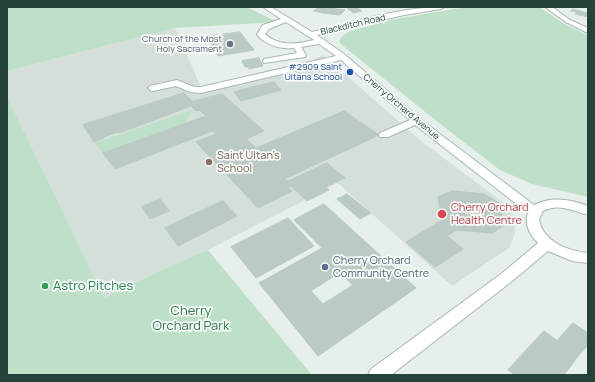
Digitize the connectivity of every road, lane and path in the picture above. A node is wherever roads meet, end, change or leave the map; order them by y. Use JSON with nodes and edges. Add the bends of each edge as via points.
{"nodes":[{"id":1,"x":266,"y":7,"type":"edge"},
{"id":2,"x":441,"y":7,"type":"edge"},
{"id":3,"x":548,"y":7,"type":"edge"},
{"id":4,"x":287,"y":19,"type":"junction"},
{"id":5,"x":588,"y":31,"type":"edge"},
{"id":6,"x":312,"y":34,"type":"junction"},
{"id":7,"x":320,"y":41,"type":"junction"},
{"id":8,"x":297,"y":46,"type":"junction"},
{"id":9,"x":342,"y":57,"type":"junction"},
{"id":10,"x":267,"y":61,"type":"dead end"},
{"id":11,"x":152,"y":88,"type":"dead end"},
{"id":12,"x":416,"y":120,"type":"junction"},
{"id":13,"x":384,"y":135,"type":"dead end"},
{"id":14,"x":588,"y":211,"type":"edge"},
{"id":15,"x":534,"y":212,"type":"junction"},
{"id":16,"x":547,"y":244,"type":"junction"},
{"id":17,"x":588,"y":258,"type":"edge"},
{"id":18,"x":377,"y":375,"type":"edge"}],
"edges":[{"from":1,"to":4,"type":"street","name":"Cherry Orchard Avenue"},
{"from":2,"to":6,"type":"street","name":"Blackditch Road","via":[[396,14]]},
{"from":3,"to":5,"type":"street"},
{"from":4,"to":6,"type":"street","name":"Cherry Orchard Avenue"},
{"from":4,"to":8,"type":"street","via":[[266,27],[261,34],[273,42]]},
{"from":6,"to":7,"type":"street","name":"Cherry Orchard Avenue"},
{"from":7,"to":8,"type":"street"},
{"from":7,"to":9,"type":"street","name":"Cherry Orchard Avenue"},
{"from":8,"to":10,"type":"street","via":[[302,54]]},
{"from":9,"to":11,"type":"street","via":[[200,90],[177,83]]},
{"from":9,"to":12,"type":"street","name":"Cherry Orchard Avenue"},
{"from":12,"to":13,"type":"street"},
{"from":12,"to":15,"type":"street","name":"Cherry Orchard Avenue"},
{"from":14,"to":15,"type":"street","via":[[564,203],[547,204]]},
{"from":15,"to":16,"type":"street","via":[[532,221],[536,232]]},
{"from":16,"to":17,"type":"street","via":[[566,254]]},
{"from":16,"to":18,"type":"street"}]}
